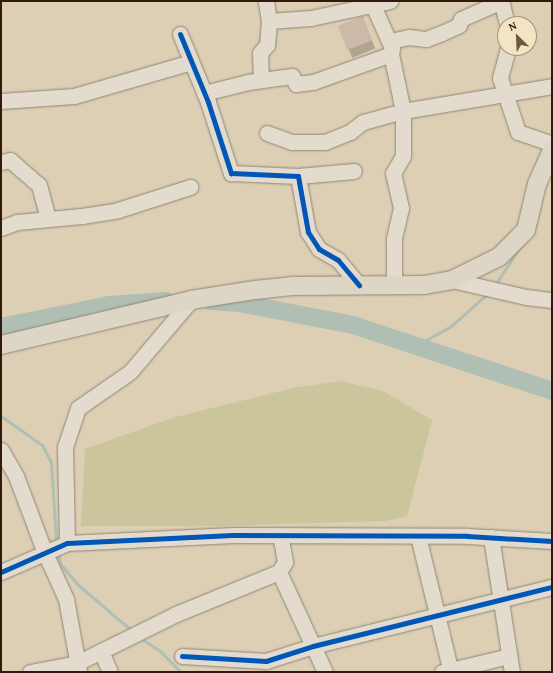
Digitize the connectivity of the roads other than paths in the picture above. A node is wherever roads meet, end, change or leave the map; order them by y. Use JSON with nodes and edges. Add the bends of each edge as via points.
{"nodes":[{"id":1,"x":266,"y":1,"type":"edge"},
{"id":2,"x":390,"y":1,"type":"edge"},
{"id":3,"x":502,"y":1,"type":"edge"},
{"id":4,"x":372,"y":2,"type":"edge"},
{"id":5,"x":505,"y":16,"type":"edge"},
{"id":6,"x":269,"y":21,"type":"junction"},
{"id":7,"x":180,"y":34,"type":"dead end"},
{"id":8,"x":390,"y":48,"type":"junction"},
{"id":9,"x":506,"y":56,"type":"edge"},
{"id":10,"x":191,"y":62,"type":"junction"},
{"id":11,"x":261,"y":80,"type":"junction"},
{"id":12,"x":552,"y":86,"type":"edge"},
{"id":13,"x":204,"y":93,"type":"junction"},
{"id":14,"x":505,"y":94,"type":"junction"},
{"id":15,"x":1,"y":101,"type":"edge"},
{"id":16,"x":403,"y":111,"type":"junction"},
{"id":17,"x":267,"y":133,"type":"dead end"},
{"id":18,"x":552,"y":144,"type":"edge"},
{"id":19,"x":552,"y":150,"type":"edge"},
{"id":20,"x":1,"y":162,"type":"edge"},
{"id":21,"x":354,"y":171,"type":"dead end"},
{"id":22,"x":298,"y":176,"type":"junction"},
{"id":23,"x":190,"y":187,"type":"dead end"},
{"id":24,"x":48,"y":218,"type":"junction"},
{"id":25,"x":1,"y":228,"type":"edge"},
{"id":26,"x":452,"y":280,"type":"junction"},
{"id":27,"x":359,"y":285,"type":"junction"},
{"id":28,"x":394,"y":285,"type":"junction"},
{"id":29,"x":191,"y":300,"type":"junction"},
{"id":30,"x":552,"y":300,"type":"edge"},
{"id":31,"x":1,"y":345,"type":"edge"},
{"id":32,"x":1,"y":450,"type":"edge"},
{"id":33,"x":280,"y":535,"type":"junction"},
{"id":34,"x":418,"y":536,"type":"junction"},
{"id":35,"x":491,"y":537,"type":"junction"},
{"id":36,"x":552,"y":541,"type":"edge"},
{"id":37,"x":67,"y":543,"type":"junction"},
{"id":38,"x":45,"y":553,"type":"junction"},
{"id":39,"x":1,"y":572,"type":"edge"},
{"id":40,"x":279,"y":572,"type":"junction"},
{"id":41,"x":552,"y":587,"type":"edge"},
{"id":42,"x":500,"y":600,"type":"junction"},
{"id":43,"x":436,"y":614,"type":"junction"},
{"id":44,"x":313,"y":646,"type":"junction"},
{"id":45,"x":101,"y":651,"type":"junction"},
{"id":46,"x":182,"y":656,"type":"dead end"},
{"id":47,"x":509,"y":656,"type":"junction"},
{"id":48,"x":231,"y":666,"type":"edge"},
{"id":49,"x":78,"y":668,"type":"edge"},
{"id":50,"x":448,"y":671,"type":"edge"},
{"id":51,"x":30,"y":672,"type":"edge"},
{"id":52,"x":110,"y":672,"type":"edge"},
{"id":53,"x":324,"y":672,"type":"edge"},
{"id":54,"x":512,"y":672,"type":"edge"}],
"edges":[{"from":1,"to":6,"type":"street"},
{"from":2,"to":4,"type":"street"},
{"from":3,"to":5,"type":"street"},
{"from":3,"to":8,"type":"street","via":[[461,19],[459,25],[442,33],[426,39],[409,37]]},
{"from":4,"to":6,"type":"street","via":[[311,18]]},
{"from":4,"to":8,"type":"street"},
{"from":6,"to":11,"type":"street","via":[[267,46],[260,53]]},
{"from":7,"to":10,"type":"street"},
{"from":8,"to":11,"type":"street","via":[[313,82],[296,84],[292,76]]},
{"from":8,"to":16,"type":"street"},
{"from":9,"to":14,"type":"street","via":[[500,78]]},
{"from":10,"to":13,"type":"street"},
{"from":10,"to":15,"type":"street","via":[[74,96]]},
{"from":11,"to":13,"type":"street"},
{"from":12,"to":14,"type":"street"},
{"from":13,"to":22,"type":"street","via":[[231,173]]},
{"from":14,"to":16,"type":"street"},
{"from":14,"to":18,"type":"street","via":[[518,132]]},
{"from":16,"to":17,"type":"street","via":[[362,122],[350,132],[325,142],[292,142]]},
{"from":16,"to":28,"type":"street","via":[[403,156],[393,173],[401,208],[394,239]]},
{"from":19,"to":26,"type":"main road","via":[[536,184],[526,230],[499,258]]},
{"from":20,"to":24,"type":"street","via":[[10,160],[39,185]]},
{"from":21,"to":22,"type":"street"},
{"from":22,"to":27,"type":"street","via":[[308,232],[319,249],[338,260]]},
{"from":23,"to":24,"type":"street","via":[[118,210]]},
{"from":24,"to":25,"type":"street","via":[[17,222]]},
{"from":26,"to":28,"type":"main road","via":[[424,285]]},
{"from":26,"to":30,"type":"street","via":[[526,297]]},
{"from":27,"to":28,"type":"main road"},
{"from":27,"to":29,"type":"main road","via":[[292,286]]},
{"from":29,"to":31,"type":"main road"},
{"from":29,"to":37,"type":"street","via":[[130,372],[78,408],[66,447]]},
{"from":32,"to":38,"type":"street","via":[[16,476]]},
{"from":33,"to":34,"type":"street"},
{"from":33,"to":37,"type":"street"},
{"from":33,"to":40,"type":"street","via":[[285,562]]},
{"from":34,"to":35,"type":"street"},
{"from":34,"to":43,"type":"street"},
{"from":35,"to":36,"type":"street"},
{"from":35,"to":42,"type":"street"},
{"from":37,"to":38,"type":"street"},
{"from":38,"to":39,"type":"street"},
{"from":38,"to":49,"type":"street","via":[[66,599]]},
{"from":40,"to":44,"type":"street"},
{"from":40,"to":45,"type":"street"},
{"from":41,"to":42,"type":"street"},
{"from":42,"to":43,"type":"street"},
{"from":42,"to":47,"type":"street"},
{"from":43,"to":44,"type":"street"},
{"from":43,"to":50,"type":"street"},
{"from":44,"to":48,"type":"street","via":[[266,661]]},
{"from":44,"to":53,"type":"street"},
{"from":45,"to":49,"type":"street"},
{"from":45,"to":52,"type":"street"},
{"from":46,"to":48,"type":"street"},
{"from":47,"to":50,"type":"street"},
{"from":47,"to":54,"type":"street"},
{"from":49,"to":51,"type":"street"}]}
